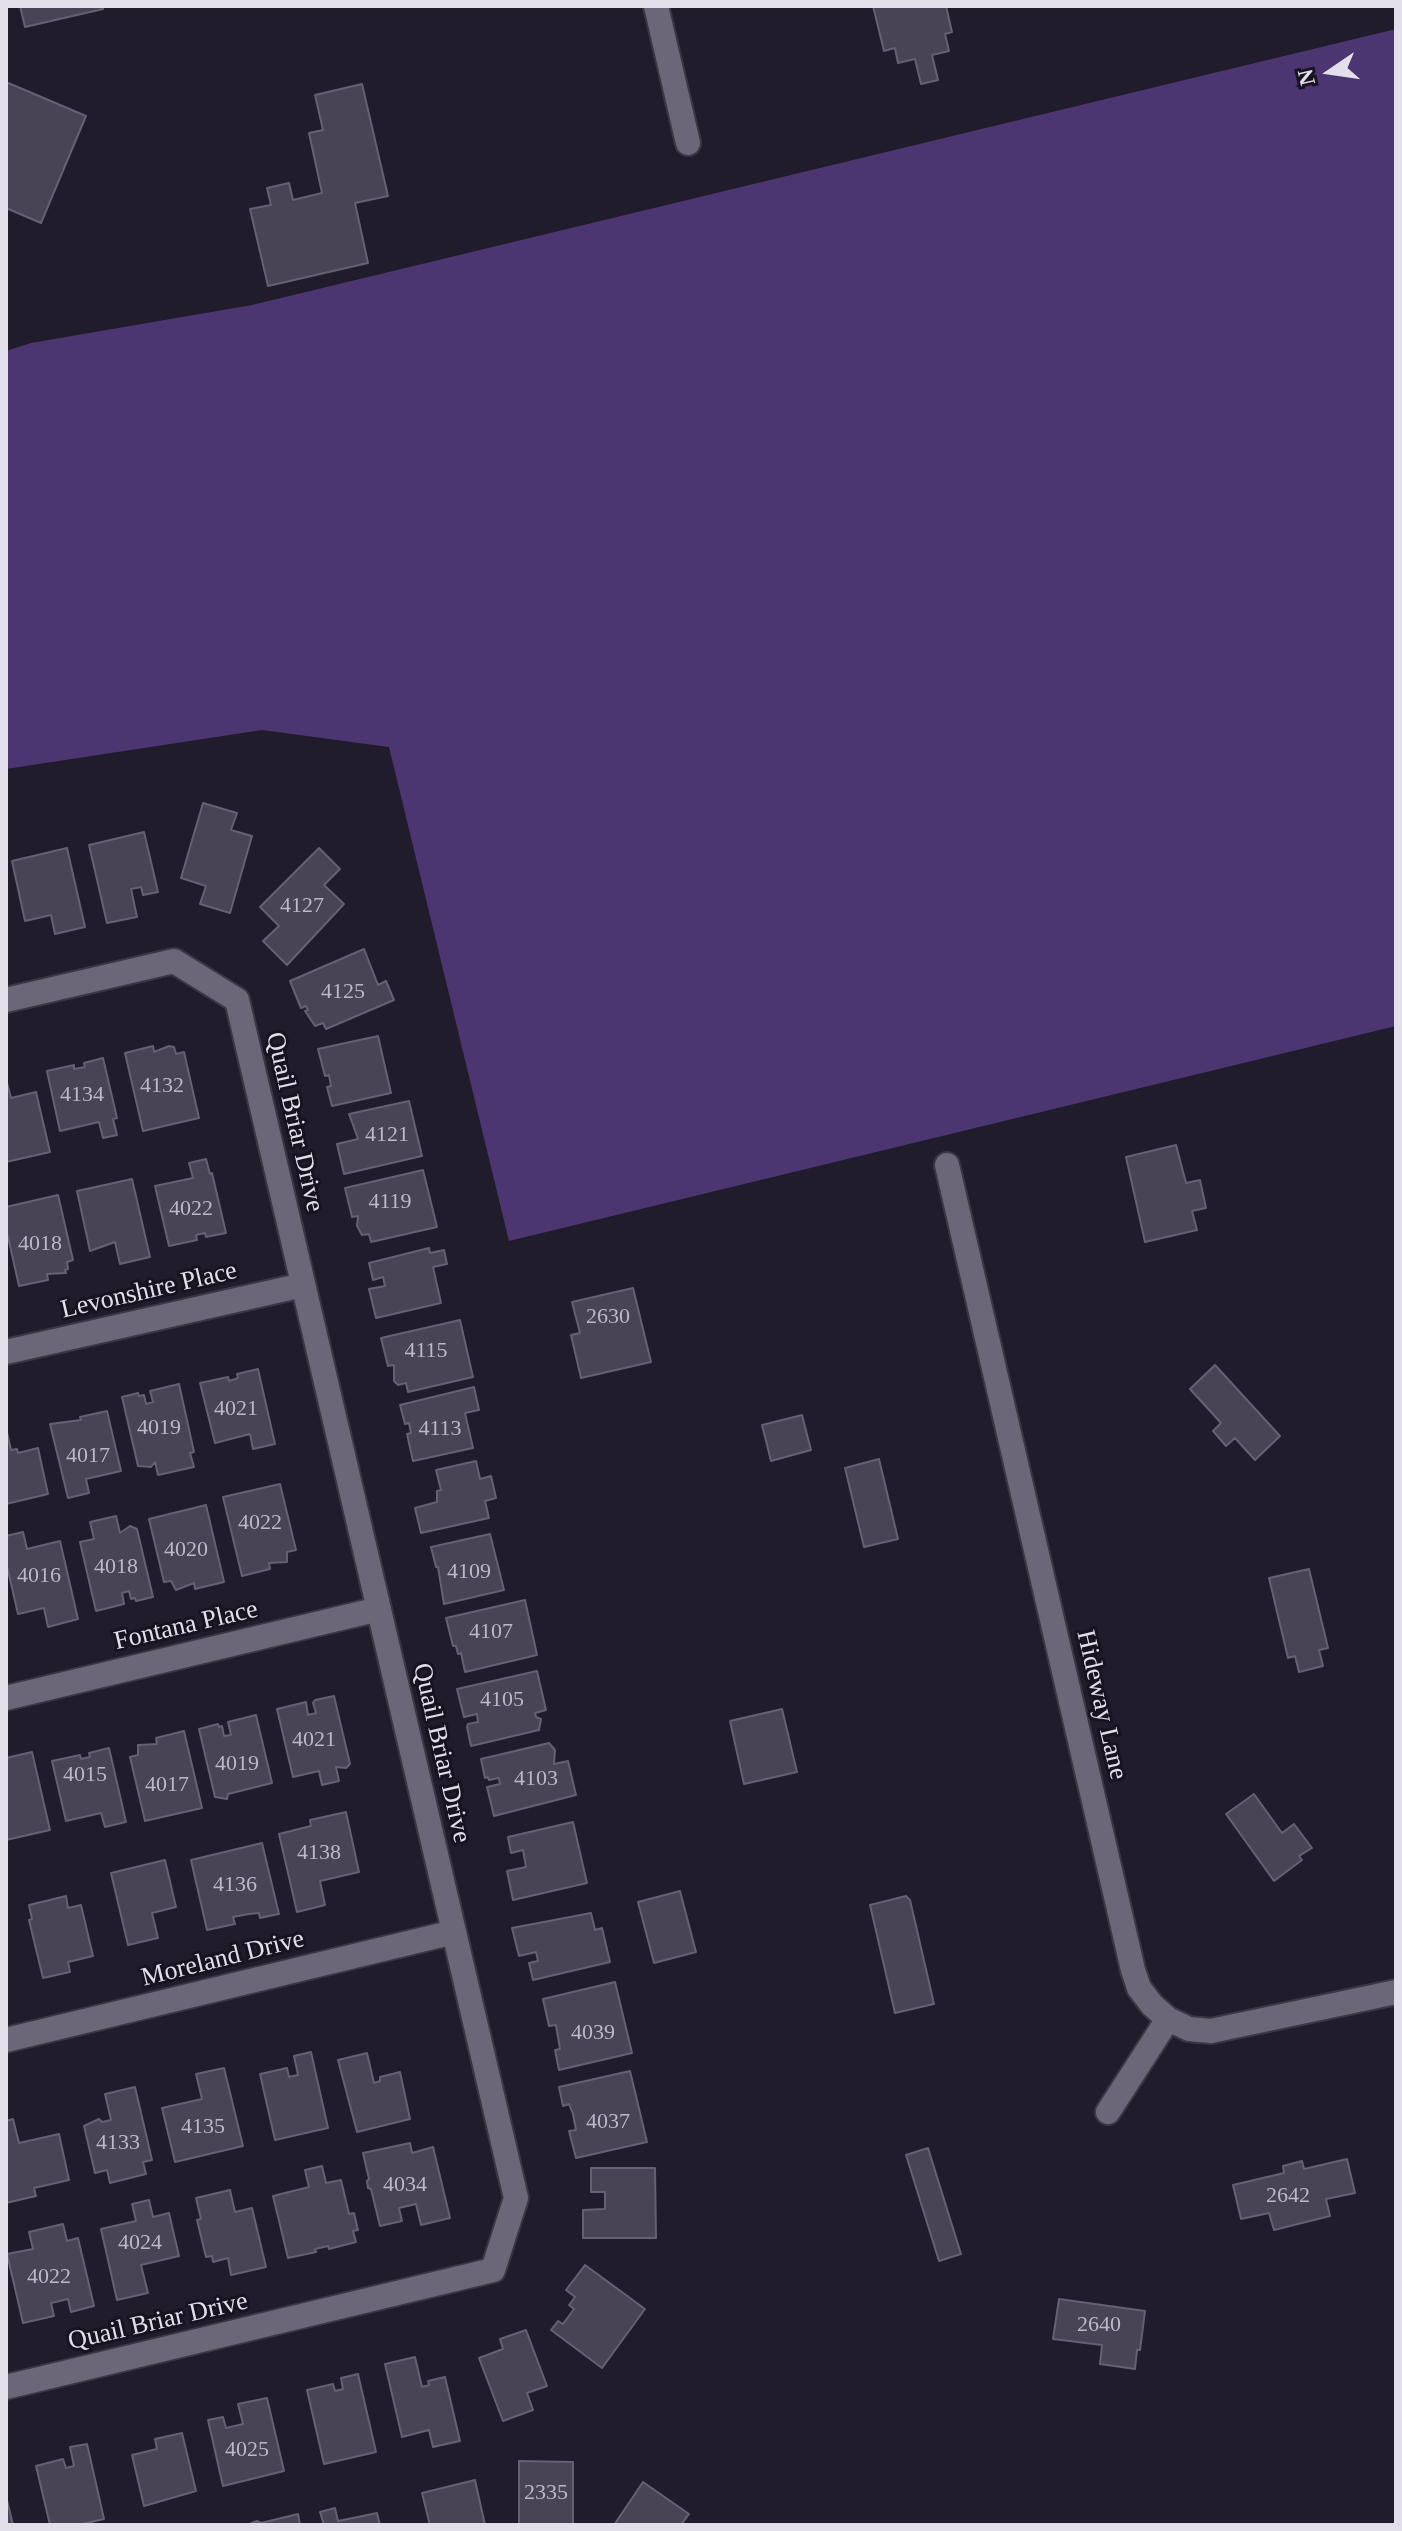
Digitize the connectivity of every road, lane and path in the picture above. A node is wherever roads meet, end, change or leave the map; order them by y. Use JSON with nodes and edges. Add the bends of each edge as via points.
{"nodes":[{"id":1,"x":656,"y":6,"type":"edge"},
{"id":2,"x":688,"y":143,"type":"dead end"},
{"id":3,"x":6,"y":1000,"type":"edge"},
{"id":4,"x":947,"y":1165,"type":"dead end"},
{"id":5,"x":303,"y":1285,"type":"junction"},
{"id":6,"x":6,"y":1352,"type":"edge"},
{"id":7,"x":379,"y":1609,"type":"junction"},
{"id":8,"x":6,"y":1698,"type":"edge"},
{"id":9,"x":454,"y":1932,"type":"junction"},
{"id":10,"x":1396,"y":1992,"type":"edge"},
{"id":11,"x":1168,"y":2019,"type":"junction"},
{"id":12,"x":6,"y":2040,"type":"edge"},
{"id":13,"x":1108,"y":2112,"type":"dead end"},
{"id":14,"x":6,"y":2387,"type":"edge"}],
"edges":[{"from":1,"to":2,"type":"street"},
{"from":3,"to":5,"type":"street","name":"Quail Briar Drive","via":[[174,961],[237,1000]]},
{"from":4,"to":11,"type":"street","name":"Hideway Lane","via":[[1133,1970],[1139,1988]]},
{"from":5,"to":6,"type":"street","name":"Levonshire Place"},
{"from":5,"to":7,"type":"street","name":"Quail Briar Drive"},
{"from":7,"to":8,"type":"street","name":"Fontana Place"},
{"from":7,"to":9,"type":"street","name":"Quail Briar Drive"},
{"from":9,"to":12,"type":"street","name":"Moreland Drive"},
{"from":9,"to":14,"type":"street","name":"Quail Briar Drive","via":[[516,2198],[493,2270]]},
{"from":10,"to":11,"type":"street","name":"Hideway Lane","via":[[1211,2031]]},
{"from":11,"to":13,"type":"street"}]}
